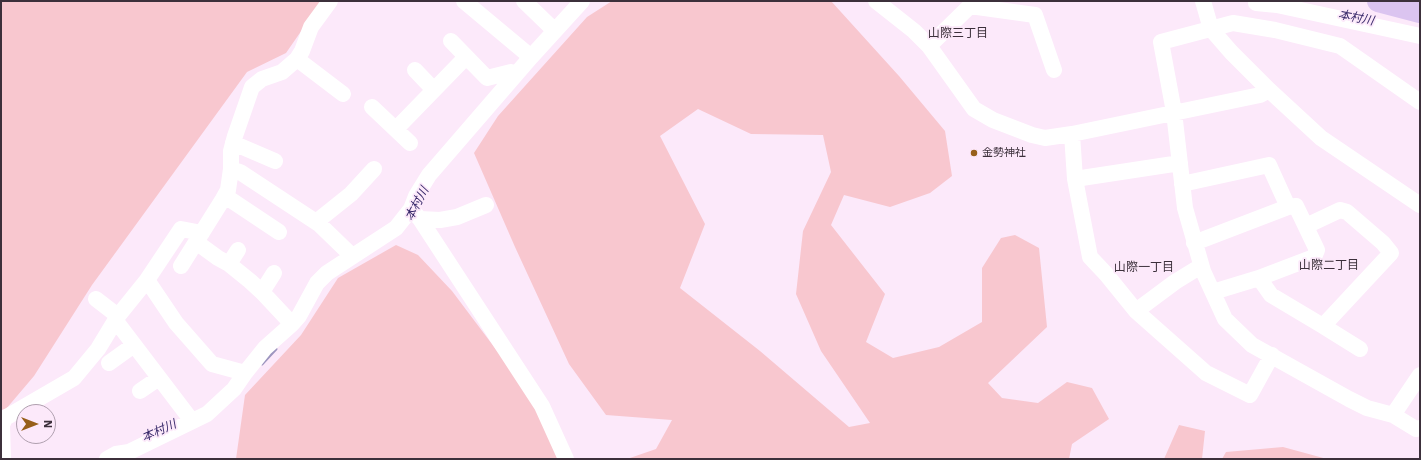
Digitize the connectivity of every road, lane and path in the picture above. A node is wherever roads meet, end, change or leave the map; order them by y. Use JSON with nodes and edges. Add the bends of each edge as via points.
{"nodes":[{"id":1,"x":330,"y":1,"type":"edge"},
{"id":2,"x":464,"y":1,"type":"edge"},
{"id":3,"x":524,"y":1,"type":"edge"},
{"id":4,"x":582,"y":1,"type":"edge"},
{"id":5,"x":876,"y":1,"type":"edge"},
{"id":6,"x":1203,"y":1,"type":"edge"},
{"id":7,"x":1378,"y":1,"type":"edge"},
{"id":8,"x":1256,"y":3,"type":"dead end"},
{"id":9,"x":1420,"y":12,"type":"edge"},
{"id":10,"x":1211,"y":29,"type":"junction"},
{"id":11,"x":555,"y":30,"type":"junction"},
{"id":12,"x":1420,"y":36,"type":"edge"},
{"id":13,"x":451,"y":41,"type":"dead end"},
{"id":14,"x":929,"y":46,"type":"junction"},
{"id":15,"x":466,"y":57,"type":"junction"},
{"id":16,"x":531,"y":57,"type":"junction"},
{"id":17,"x":297,"y":59,"type":"junction"},
{"id":18,"x":415,"y":70,"type":"dead end"},
{"id":19,"x":1054,"y":70,"type":"dead end"},
{"id":20,"x":515,"y":75,"type":"junction"},
{"id":21,"x":434,"y":90,"type":"junction"},
{"id":22,"x":1269,"y":90,"type":"junction"},
{"id":23,"x":343,"y":94,"type":"dead end"},
{"id":24,"x":1420,"y":102,"type":"edge"},
{"id":25,"x":372,"y":107,"type":"dead end"},
{"id":26,"x":1174,"y":112,"type":"junction"},
{"id":27,"x":396,"y":129,"type":"junction"},
{"id":28,"x":1072,"y":134,"type":"junction"},
{"id":29,"x":233,"y":143,"type":"junction"},
{"id":30,"x":410,"y":143,"type":"dead end"},
{"id":31,"x":275,"y":161,"type":"dead end"},
{"id":32,"x":1180,"y":163,"type":"junction"},
{"id":33,"x":231,"y":169,"type":"junction"},
{"id":34,"x":374,"y":169,"type":"dead end"},
{"id":35,"x":1075,"y":179,"type":"junction"},
{"id":36,"x":1182,"y":184,"type":"junction"},
{"id":37,"x":225,"y":196,"type":"junction"},
{"id":38,"x":486,"y":205,"type":"dead end"},
{"id":39,"x":1420,"y":205,"type":"edge"},
{"id":40,"x":1288,"y":207,"type":"junction"},
{"id":41,"x":415,"y":214,"type":"junction"},
{"id":42,"x":316,"y":222,"type":"junction"},
{"id":43,"x":275,"y":225,"type":"dead end"},
{"id":44,"x":1306,"y":226,"type":"junction"},
{"id":45,"x":199,"y":237,"type":"junction"},
{"id":46,"x":1194,"y":243,"type":"junction"},
{"id":47,"x":238,"y":250,"type":"dead end"},
{"id":48,"x":351,"y":257,"type":"junction"},
{"id":49,"x":229,"y":264,"type":"junction"},
{"id":50,"x":181,"y":266,"type":"dead end"},
{"id":51,"x":1201,"y":266,"type":"junction"},
{"id":52,"x":274,"y":273,"type":"dead end"},
{"id":53,"x":1259,"y":278,"type":"junction"},
{"id":54,"x":147,"y":280,"type":"junction"},
{"id":55,"x":262,"y":292,"type":"junction"},
{"id":56,"x":1213,"y":292,"type":"junction"},
{"id":57,"x":96,"y":299,"type":"dead end"},
{"id":58,"x":1136,"y":311,"type":"junction"},
{"id":59,"x":118,"y":321,"type":"junction"},
{"id":60,"x":292,"y":324,"type":"junction"},
{"id":61,"x":1323,"y":326,"type":"junction"},
{"id":62,"x":134,"y":345,"type":"junction"},
{"id":63,"x":1360,"y":349,"type":"dead end"},
{"id":64,"x":1272,"y":355,"type":"junction"},
{"id":65,"x":109,"y":362,"type":"dead end"},
{"id":66,"x":245,"y":373,"type":"junction"},
{"id":67,"x":1420,"y":375,"type":"edge"},
{"id":68,"x":159,"y":378,"type":"junction"},
{"id":69,"x":140,"y":391,"type":"dead end"},
{"id":70,"x":1393,"y":415,"type":"junction"},
{"id":71,"x":189,"y":418,"type":"junction"},
{"id":72,"x":1420,"y":428,"type":"edge"},
{"id":73,"x":130,"y":455,"type":"edge"},
{"id":74,"x":3,"y":459,"type":"edge"},
{"id":75,"x":107,"y":459,"type":"edge"},
{"id":76,"x":566,"y":459,"type":"edge"}],
"edges":[{"from":1,"to":17,"type":"street","via":[[311,27]]},
{"from":2,"to":16,"type":"street"},
{"from":3,"to":11,"type":"street"},
{"from":4,"to":11,"type":"street"},
{"from":5,"to":14,"type":"street"},
{"from":6,"to":10,"type":"street"},
{"from":7,"to":9,"type":"highway"},
{"from":8,"to":12,"type":"street","via":[[1277,5]]},
{"from":10,"to":22,"type":"street"},
{"from":10,"to":24,"type":"street","via":[[1233,23],[1340,46]]},
{"from":10,"to":26,"type":"street","via":[[1161,42]]},
{"from":11,"to":16,"type":"street"},
{"from":13,"to":15,"type":"street"},
{"from":14,"to":19,"type":"street","via":[[970,6],[1035,15]]},
{"from":14,"to":28,"type":"street","via":[[974,109],[993,120],[1032,135],[1045,138]]},
{"from":15,"to":20,"type":"street","via":[[486,78],[511,72]]},
{"from":15,"to":21,"type":"street"},
{"from":16,"to":20,"type":"street"},
{"from":17,"to":23,"type":"street"},
{"from":17,"to":29,"type":"street","via":[[282,72],[262,79],[252,87]]},
{"from":18,"to":21,"type":"street"},
{"from":20,"to":41,"type":"street","via":[[429,175],[416,196]]},
{"from":21,"to":27,"type":"street"},
{"from":22,"to":26,"type":"street","via":[[1260,95]]},
{"from":22,"to":39,"type":"street","via":[[1321,138]]},
{"from":25,"to":27,"type":"street"},
{"from":26,"to":28,"type":"street"},
{"from":26,"to":32,"type":"street"},
{"from":27,"to":30,"type":"street"},
{"from":28,"to":35,"type":"street"},
{"from":29,"to":31,"type":"street"},
{"from":29,"to":33,"type":"street"},
{"from":32,"to":35,"type":"street"},
{"from":32,"to":36,"type":"street"},
{"from":33,"to":37,"type":"street"},
{"from":33,"to":42,"type":"street","via":[[240,172]]},
{"from":34,"to":42,"type":"street","via":[[351,194]]},
{"from":35,"to":58,"type":"street","via":[[1090,257]]},
{"from":36,"to":40,"type":"street","via":[[1269,165]]},
{"from":36,"to":46,"type":"street"},
{"from":37,"to":43,"type":"street"},
{"from":37,"to":45,"type":"street"},
{"from":38,"to":41,"type":"street","via":[[457,217],[440,220]]},
{"from":40,"to":44,"type":"street","via":[[1296,206]]},
{"from":40,"to":46,"type":"street"},
{"from":41,"to":48,"type":"street"},
{"from":41,"to":76,"type":"street","via":[[542,406]]},
{"from":42,"to":48,"type":"street"},
{"from":44,"to":53,"type":"street","via":[[1317,250],[1314,257]]},
{"from":44,"to":61,"type":"street","via":[[1340,210],[1347,212],[1391,253]]},
{"from":45,"to":49,"type":"street","via":[[218,258]]},
{"from":45,"to":50,"type":"street"},
{"from":45,"to":54,"type":"street","via":[[181,229]]},
{"from":46,"to":51,"type":"street"},
{"from":47,"to":49,"type":"street"},
{"from":48,"to":60,"type":"street","via":[[317,283]]},
{"from":49,"to":55,"type":"street"},
{"from":51,"to":56,"type":"street"},
{"from":51,"to":58,"type":"street","via":[[1174,282]]},
{"from":52,"to":55,"type":"street"},
{"from":53,"to":56,"type":"street"},
{"from":53,"to":61,"type":"street","via":[[1271,295]]},
{"from":54,"to":59,"type":"street"},
{"from":54,"to":66,"type":"street","via":[[176,323],[212,364]]},
{"from":55,"to":60,"type":"street"},
{"from":56,"to":64,"type":"street","via":[[1225,320],[1252,345]]},
{"from":57,"to":59,"type":"street"},
{"from":58,"to":64,"type":"street","via":[[1206,373],[1250,395]]},
{"from":59,"to":62,"type":"street"},
{"from":59,"to":74,"type":"street","via":[[74,378],[5,418],[2,425]]},
{"from":60,"to":66,"type":"street","via":[[265,348]]},
{"from":61,"to":63,"type":"street"},
{"from":62,"to":65,"type":"street"},
{"from":62,"to":68,"type":"street"},
{"from":64,"to":70,"type":"street","via":[[1348,399],[1367,408]]},
{"from":66,"to":71,"type":"street","via":[[234,389],[207,414]]},
{"from":67,"to":70,"type":"street"},
{"from":68,"to":69,"type":"street"},
{"from":68,"to":71,"type":"street"},
{"from":70,"to":72,"type":"street","via":[[1416,429]]},
{"from":71,"to":73,"type":"street"},
{"from":73,"to":75,"type":"street","via":[[116,454]]}]}
